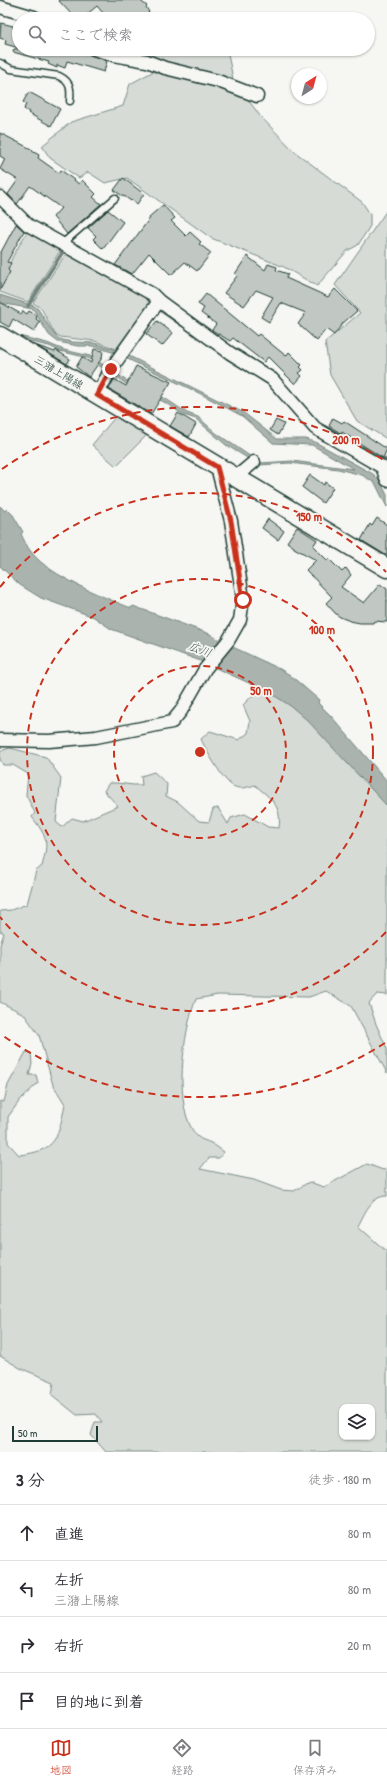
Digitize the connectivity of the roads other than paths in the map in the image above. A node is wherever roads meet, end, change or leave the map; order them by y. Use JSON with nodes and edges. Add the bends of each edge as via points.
{"nodes":[{"id":1,"x":2,"y":8,"type":"edge"},
{"id":2,"x":16,"y":12,"type":"edge"},
{"id":3,"x":120,"y":56,"type":"edge"},
{"id":4,"x":0,"y":63,"type":"edge"},
{"id":5,"x":257,"y":96,"type":"dead end"},
{"id":6,"x":70,"y":101,"type":"dead end"},
{"id":7,"x":0,"y":197,"type":"edge"},
{"id":8,"x":115,"y":198,"type":"dead end"},
{"id":9,"x":62,"y":244,"type":"junction"},
{"id":10,"x":159,"y":301,"type":"junction"},
{"id":11,"x":0,"y":336,"type":"edge"},
{"id":12,"x":97,"y":395,"type":"junction"},
{"id":13,"x":254,"y":462,"type":"dead end"},
{"id":14,"x":217,"y":467,"type":"junction"},
{"id":15,"x":235,"y":478,"type":"junction"},
{"id":16,"x":387,"y":480,"type":"edge"},
{"id":17,"x":387,"y":568,"type":"edge"},
{"id":18,"x":0,"y":740,"type":"edge"}],
"edges":[{"from":1,"to":2,"type":"street"},
{"from":3,"to":5,"type":"street","via":[[218,81]]},
{"from":4,"to":6,"type":"lane","via":[[11,68],[59,76],[66,80],[71,88]]},
{"from":7,"to":9,"type":"street","via":[[28,225]]},
{"from":8,"to":9,"type":"lane"},
{"from":9,"to":10,"type":"street","via":[[152,294]]},
{"from":10,"to":12,"type":"street","via":[[111,369]]},
{"from":10,"to":16,"type":"street","via":[[272,379],[315,428],[382,467]]},
{"from":11,"to":12,"type":"main road","name":"三潴上陽線"},
{"from":12,"to":14,"type":"main road","name":"三潴上陽線"},
{"from":13,"to":15,"type":"street"},
{"from":14,"to":15,"type":"main road","name":"三潴上陽線"},
{"from":14,"to":18,"type":"street","via":[[231,521],[243,600],[240,620],[228,641],[204,669],[181,711],[172,722],[96,738],[49,741]]},
{"from":15,"to":17,"type":"main road","name":"三潴上陽線"}]}
